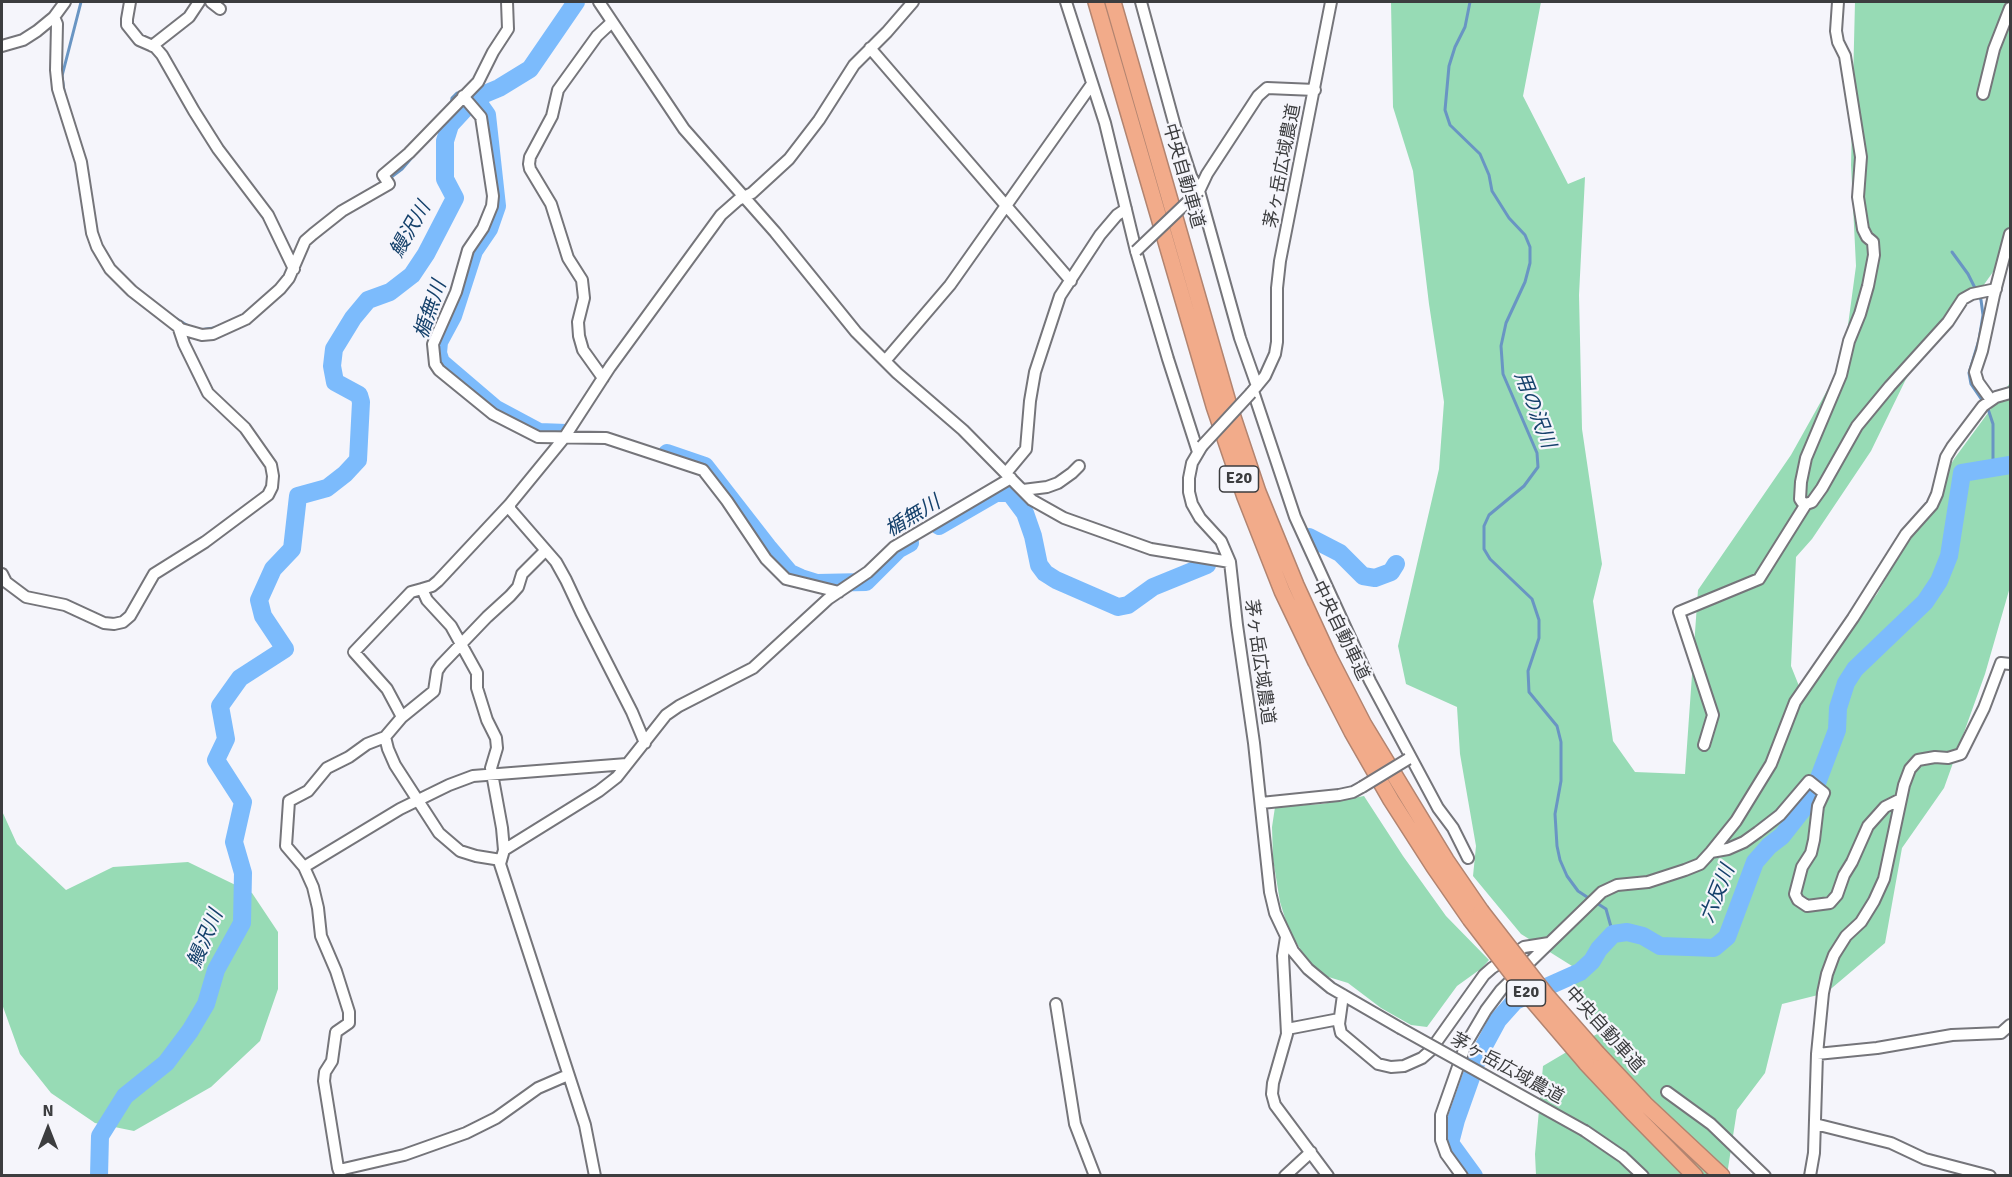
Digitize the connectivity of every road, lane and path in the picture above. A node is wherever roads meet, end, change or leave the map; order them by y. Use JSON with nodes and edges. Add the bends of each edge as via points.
{"nodes":[{"id":1,"x":65,"y":2,"type":"edge"},
{"id":2,"x":130,"y":2,"type":"edge"},
{"id":3,"x":199,"y":2,"type":"edge"},
{"id":4,"x":211,"y":2,"type":"edge"},
{"id":5,"x":507,"y":2,"type":"edge"},
{"id":6,"x":599,"y":2,"type":"edge"},
{"id":7,"x":913,"y":2,"type":"edge"},
{"id":8,"x":1066,"y":2,"type":"edge"},
{"id":9,"x":1096,"y":2,"type":"edge"},
{"id":10,"x":1113,"y":2,"type":"edge"},
{"id":11,"x":1140,"y":2,"type":"edge"},
{"id":12,"x":1331,"y":2,"type":"edge"},
{"id":13,"x":1838,"y":2,"type":"edge"},
{"id":14,"x":2010,"y":8,"type":"edge"},
{"id":15,"x":220,"y":9,"type":"dead end"},
{"id":16,"x":54,"y":17,"type":"junction"},
{"id":17,"x":612,"y":22,"type":"junction"},
{"id":18,"x":2,"y":46,"type":"edge"},
{"id":19,"x":152,"y":46,"type":"junction"},
{"id":20,"x":870,"y":48,"type":"junction"},
{"id":21,"x":1092,"y":84,"type":"junction"},
{"id":22,"x":1315,"y":90,"type":"junction"},
{"id":23,"x":467,"y":94,"type":"junction"},
{"id":24,"x":1983,"y":94,"type":"dead end"},
{"id":25,"x":1199,"y":191,"type":"junction"},
{"id":26,"x":744,"y":196,"type":"junction"},
{"id":27,"x":1005,"y":205,"type":"junction"},
{"id":28,"x":1126,"y":209,"type":"junction"},
{"id":29,"x":2010,"y":234,"type":"edge"},
{"id":30,"x":1136,"y":251,"type":"junction"},
{"id":31,"x":294,"y":269,"type":"junction"},
{"id":32,"x":1071,"y":281,"type":"junction"},
{"id":33,"x":1996,"y":289,"type":"junction"},
{"id":34,"x":178,"y":326,"type":"junction"},
{"id":35,"x":885,"y":361,"type":"junction"},
{"id":36,"x":603,"y":378,"type":"junction"},
{"id":37,"x":1254,"y":390,"type":"junction"},
{"id":38,"x":2010,"y":393,"type":"edge"},
{"id":39,"x":1987,"y":402,"type":"junction"},
{"id":40,"x":564,"y":438,"type":"junction"},
{"id":41,"x":1200,"y":449,"type":"junction"},
{"id":42,"x":1079,"y":466,"type":"dead end"},
{"id":43,"x":1009,"y":476,"type":"junction"},
{"id":44,"x":1023,"y":490,"type":"junction"},
{"id":45,"x":510,"y":504,"type":"junction"},
{"id":46,"x":1806,"y":504,"type":"junction"},
{"id":47,"x":545,"y":551,"type":"junction"},
{"id":48,"x":1230,"y":562,"type":"junction"},
{"id":49,"x":2,"y":574,"type":"edge"},
{"id":50,"x":422,"y":589,"type":"junction"},
{"id":51,"x":843,"y":589,"type":"junction"},
{"id":52,"x":461,"y":645,"type":"junction"},
{"id":53,"x":2010,"y":664,"type":"edge"},
{"id":54,"x":402,"y":717,"type":"junction"},
{"id":55,"x":385,"y":737,"type":"junction"},
{"id":56,"x":645,"y":743,"type":"junction"},
{"id":57,"x":1704,"y":745,"type":"dead end"},
{"id":58,"x":1410,"y":758,"type":"junction"},
{"id":59,"x":627,"y":764,"type":"junction"},
{"id":60,"x":493,"y":775,"type":"junction"},
{"id":61,"x":1901,"y":799,"type":"junction"},
{"id":62,"x":418,"y":800,"type":"junction"},
{"id":63,"x":1261,"y":803,"type":"junction"},
{"id":64,"x":1711,"y":852,"type":"junction"},
{"id":65,"x":503,"y":855,"type":"junction"},
{"id":66,"x":1468,"y":858,"type":"dead end"},
{"id":67,"x":304,"y":867,"type":"junction"},
{"id":68,"x":1475,"y":915,"type":"junction"},
{"id":69,"x":1286,"y":937,"type":"junction"},
{"id":70,"x":1549,"y":943,"type":"junction"},
{"id":71,"x":1343,"y":995,"type":"junction"},
{"id":72,"x":1056,"y":1004,"type":"dead end"},
{"id":73,"x":1339,"y":1019,"type":"junction"},
{"id":74,"x":2010,"y":1025,"type":"edge"},
{"id":75,"x":1287,"y":1029,"type":"junction"},
{"id":76,"x":1817,"y":1054,"type":"junction"},
{"id":77,"x":1592,"y":1058,"type":"junction"},
{"id":78,"x":568,"y":1075,"type":"junction"},
{"id":79,"x":1667,"y":1092,"type":"dead end"},
{"id":80,"x":1815,"y":1124,"type":"junction"},
{"id":81,"x":1311,"y":1152,"type":"junction"},
{"id":82,"x":340,"y":1173,"type":"edge"},
{"id":83,"x":595,"y":1176,"type":"edge"},
{"id":84,"x":1095,"y":1176,"type":"edge"},
{"id":85,"x":1285,"y":1176,"type":"edge"},
{"id":86,"x":1328,"y":1176,"type":"edge"},
{"id":87,"x":1462,"y":1176,"type":"edge"},
{"id":88,"x":1643,"y":1176,"type":"edge"},
{"id":89,"x":1695,"y":1176,"type":"edge"},
{"id":90,"x":1722,"y":1176,"type":"edge"},
{"id":91,"x":1766,"y":1176,"type":"edge"},
{"id":92,"x":1810,"y":1176,"type":"edge"},
{"id":93,"x":1990,"y":1176,"type":"edge"}],
"edges":[{"from":1,"to":16,"type":"street"},
{"from":2,"to":19,"type":"street","via":[[127,25],[139,40]]},
{"from":3,"to":19,"type":"street","via":[[189,17]]},
{"from":4,"to":15,"type":"street"},
{"from":5,"to":23,"type":"street","via":[[508,29]]},
{"from":6,"to":17,"type":"street"},
{"from":7,"to":20,"type":"street"},
{"from":8,"to":21,"type":"street"},
{"from":9,"to":68,"type":"highway","name":"中央自動車道","number":"E20","via":[[1214,406],[1282,591],[1363,752],[1427,858]]},
{"from":10,"to":68,"type":"highway","name":"中央自動車道","number":"E20","via":[[1228,402],[1258,492],[1329,657],[1364,725]]},
{"from":11,"to":25,"type":"street","via":[[1176,130]]},
{"from":12,"to":22,"type":"street","name":"茅ヶ岳広域農道"},
{"from":13,"to":46,"type":"street","via":[[1836,32],[1845,56],[1860,157],[1858,197],[1863,229],[1873,242],[1874,255],[1841,375],[1806,458],[1800,499]]},
{"from":14,"to":24,"type":"street"},
{"from":16,"to":18,"type":"street","via":[[23,40]]},
{"from":16,"to":34,"type":"street","via":[[58,89],[81,162],[97,247],[110,269],[132,291]]},
{"from":17,"to":26,"type":"street","via":[[684,129]]},
{"from":17,"to":36,"type":"street","via":[[597,36],[558,90],[552,116],[529,164],[551,204],[568,258],[582,280],[579,336],[583,350]]},
{"from":19,"to":31,"type":"street","via":[[162,55],[218,148],[268,215]]},
{"from":20,"to":26,"type":"street","via":[[854,65],[803,142],[772,177]]},
{"from":20,"to":27,"type":"street"},
{"from":21,"to":27,"type":"street"},
{"from":21,"to":28,"type":"street"},
{"from":22,"to":25,"type":"street","via":[[1267,88],[1258,96]]},
{"from":22,"to":37,"type":"street","name":"茅ヶ岳広域農道","via":[[1280,261],[1275,354]]},
{"from":23,"to":31,"type":"street","via":[[383,175],[387,181],[305,241]]},
{"from":23,"to":40,"type":"street","via":[[481,117],[492,206],[468,250],[456,292],[433,344],[435,364],[493,414],[538,436]]},
{"from":25,"to":30,"type":"street","bridge":true},
{"from":25,"to":37,"type":"street"},
{"from":26,"to":35,"type":"street","via":[[856,332]]},
{"from":26,"to":36,"type":"street","via":[[721,215]]},
{"from":27,"to":32,"type":"street"},
{"from":27,"to":35,"type":"street","via":[[950,285]]},
{"from":28,"to":30,"type":"street"},
{"from":28,"to":32,"type":"street","via":[[1100,236]]},
{"from":29,"to":33,"type":"street"},
{"from":30,"to":41,"type":"street"},
{"from":31,"to":34,"type":"street","via":[[280,289],[246,319],[213,334],[192,333]]},
{"from":32,"to":43,"type":"street","via":[[1060,296],[1035,372],[1026,449]]},
{"from":33,"to":39,"type":"street","via":[[1975,372]]},
{"from":33,"to":46,"type":"street","via":[[1963,299],[1948,322],[1857,426],[1822,488]]},
{"from":34,"to":49,"type":"street","via":[[208,393],[245,428],[271,465],[272,487],[268,495],[154,574],[123,622],[104,623],[65,605],[26,597],[6,582]]},
{"from":35,"to":43,"type":"street"},
{"from":36,"to":40,"type":"street"},
{"from":37,"to":41,"type":"street","name":"茅ヶ岳広域農道","bridge":true},
{"from":37,"to":58,"type":"street","via":[[1295,517]]},
{"from":38,"to":39,"type":"street"},
{"from":39,"to":64,"type":"street","via":[[1946,457],[1932,505],[1906,534],[1796,702],[1771,764],[1736,821]]},
{"from":40,"to":45,"type":"street"},
{"from":40,"to":51,"type":"street","via":[[606,438],[703,470],[766,559],[786,579]]},
{"from":41,"to":48,"type":"street","name":"茅ヶ岳広域農道","via":[[1189,478],[1192,504],[1221,541]]},
{"from":42,"to":44,"type":"street","via":[[1058,483]]},
{"from":43,"to":44,"type":"street"},
{"from":43,"to":51,"type":"street","via":[[894,547]]},
{"from":44,"to":48,"type":"street","via":[[1032,500],[1064,518],[1151,549]]},
{"from":45,"to":47,"type":"street"},
{"from":45,"to":50,"type":"street","via":[[438,581]]},
{"from":46,"to":57,"type":"street","via":[[1759,579],[1679,612],[1713,715]]},
{"from":47,"to":52,"type":"street","via":[[522,574],[510,596]]},
{"from":47,"to":56,"type":"street","via":[[566,580]]},
{"from":48,"to":63,"type":"street","name":"茅ヶ岳広域農道"},
{"from":50,"to":52,"type":"street"},
{"from":50,"to":54,"type":"street","via":[[411,592],[354,652],[387,689]]},
{"from":51,"to":56,"type":"street","via":[[753,668],[666,716]]},
{"from":52,"to":54,"type":"street","via":[[437,671],[434,691]]},
{"from":52,"to":60,"type":"street","via":[[477,673],[477,688],[496,738]]},
{"from":53,"to":61,"type":"street","via":[[2001,663],[1962,754],[1918,760],[1910,769]]},
{"from":54,"to":55,"type":"street"},
{"from":55,"to":62,"type":"street","via":[[395,765]]},
{"from":55,"to":67,"type":"street","via":[[327,768],[308,791],[289,801],[286,846]]},
{"from":56,"to":59,"type":"street"},
{"from":58,"to":63,"type":"street","bridge":true,"via":[[1353,792]]},
{"from":58,"to":66,"type":"street"},
{"from":59,"to":60,"type":"street"},
{"from":59,"to":65,"type":"street","via":[[599,791]]},
{"from":60,"to":62,"type":"street","via":[[473,776]]},
{"from":60,"to":65,"type":"street"},
{"from":61,"to":64,"type":"street","via":[[1885,807],[1868,826],[1830,903],[1807,906],[1795,894],[1802,867],[1811,853],[1818,806],[1824,793],[1809,780],[1780,815],[1744,842]]},
{"from":61,"to":76,"type":"street","via":[[1884,879],[1861,922],[1834,955],[1827,974]]},
{"from":62,"to":65,"type":"street","via":[[439,833],[460,851],[476,856]]},
{"from":62,"to":67,"type":"street"},
{"from":63,"to":69,"type":"street","name":"茅ヶ岳広域農道","via":[[1270,892]]},
{"from":64,"to":70,"type":"street","via":[[1700,864],[1685,870],[1602,892]]},
{"from":65,"to":78,"type":"street","via":[[500,864]]},
{"from":67,"to":82,"type":"street","via":[[314,887],[321,936],[349,1012],[350,1023],[336,1032],[332,1061],[324,1080]]},
{"from":68,"to":77,"type":"highway","name":"中央自動車道","number":"E20","bridge":true,"via":[[1547,996]]},
{"from":69,"to":71,"type":"street","name":"茅ヶ岳広域農道","via":[[1308,969]]},
{"from":69,"to":75,"type":"street","via":[[1283,956]]},
{"from":70,"to":73,"type":"street","via":[[1524,947],[1491,968],[1430,1051],[1404,1066],[1378,1064],[1341,1033]]},
{"from":70,"to":87,"type":"street","via":[[1491,1003],[1455,1071],[1441,1115],[1441,1140]]},
{"from":71,"to":73,"type":"street"},
{"from":71,"to":88,"type":"street","name":"茅ヶ岳広域農道","bridge":true,"via":[[1585,1131]]},
{"from":72,"to":84,"type":"street","via":[[1075,1124]]},
{"from":73,"to":75,"type":"street"},
{"from":74,"to":76,"type":"street","via":[[2001,1033],[1952,1035]]},
{"from":75,"to":81,"type":"street","via":[[1272,1094],[1275,1105]]},
{"from":76,"to":80,"type":"street"},
{"from":77,"to":89,"type":"highway","name":"中央自動車道","number":"E20","via":[[1634,1114]]},
{"from":77,"to":90,"type":"highway","name":"中央自動車道","number":"E20"},
{"from":78,"to":82,"type":"street","via":[[538,1088],[496,1118],[466,1133]]},
{"from":78,"to":83,"type":"street","via":[[585,1125]]},
{"from":79,"to":91,"type":"street","via":[[1711,1124]]},
{"from":80,"to":92,"type":"street"},
{"from":80,"to":93,"type":"street","via":[[1891,1143],[1925,1159]]},
{"from":81,"to":85,"type":"street"},
{"from":81,"to":86,"type":"street"}]}
